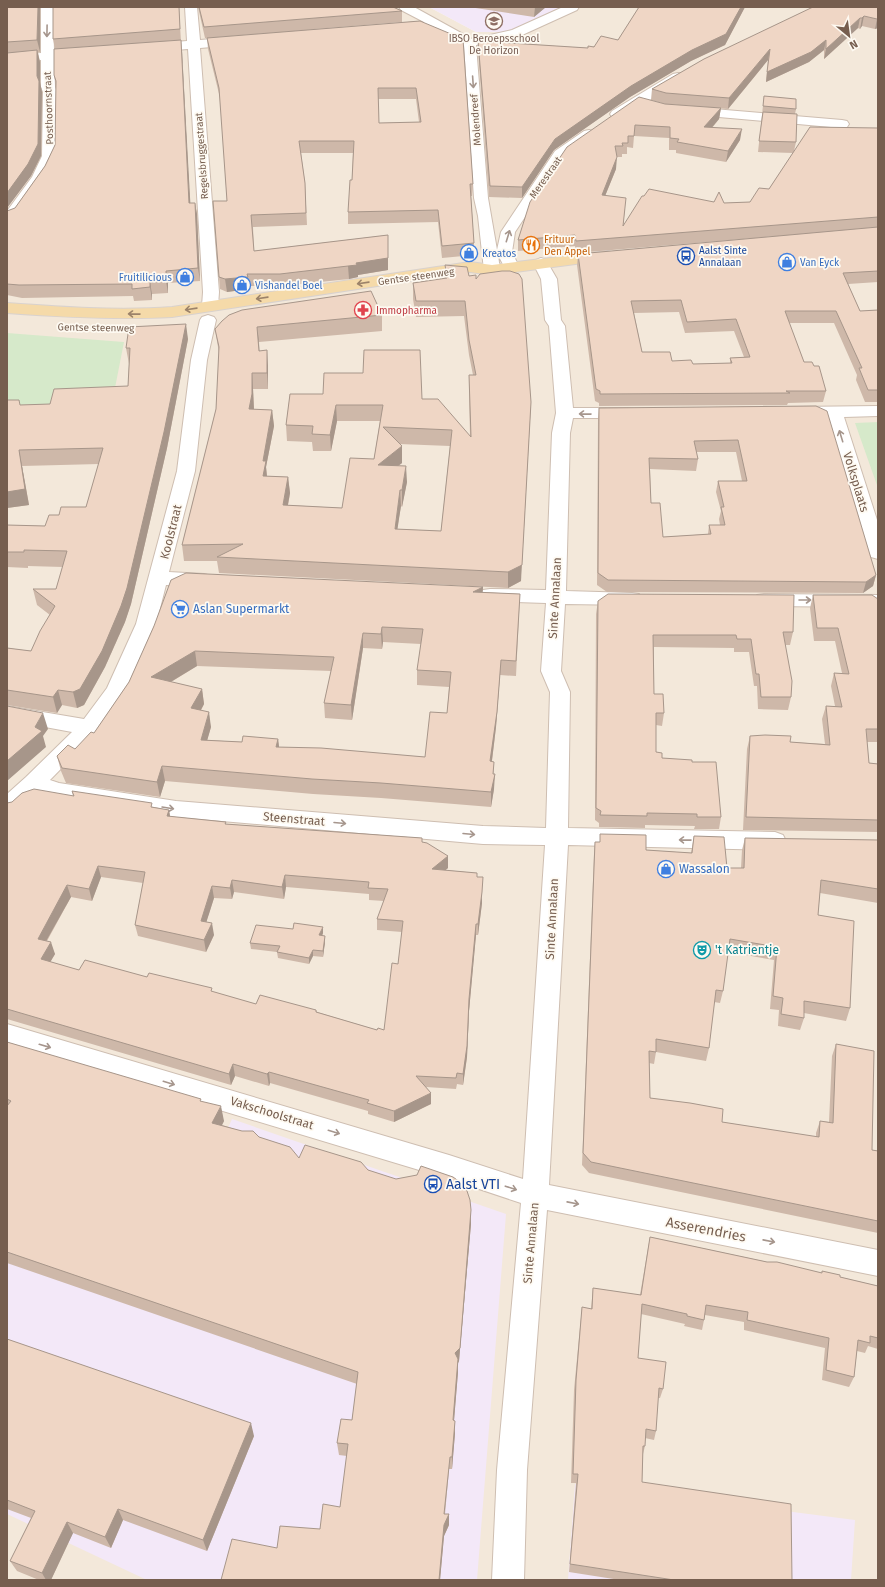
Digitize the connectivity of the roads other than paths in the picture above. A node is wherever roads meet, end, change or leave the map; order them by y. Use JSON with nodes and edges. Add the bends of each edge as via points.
{"nodes":[{"id":1,"x":48,"y":7,"type":"edge"},
{"id":2,"x":191,"y":7,"type":"edge"},
{"id":3,"x":405,"y":7,"type":"edge"},
{"id":4,"x":573,"y":7,"type":"edge"},
{"id":5,"x":436,"y":24,"type":"junction"},
{"id":6,"x":388,"y":30,"type":"edge"},
{"id":7,"x":248,"y":40,"type":"edge"},
{"id":8,"x":470,"y":43,"type":"junction"},
{"id":9,"x":193,"y":44,"type":"junction"},
{"id":10,"x":139,"y":49,"type":"edge"},
{"id":11,"x":93,"y":52,"type":"edge"},
{"id":12,"x":47,"y":56,"type":"junction"},
{"id":13,"x":7,"y":59,"type":"edge"},
{"id":14,"x":690,"y":69,"type":"edge"},
{"id":15,"x":636,"y":101,"type":"junction"},
{"id":16,"x":653,"y":107,"type":"edge"},
{"id":17,"x":680,"y":111,"type":"edge"},
{"id":18,"x":842,"y":124,"type":"dead end"},
{"id":19,"x":486,"y":216,"type":"junction"},
{"id":20,"x":518,"y":217,"type":"junction"},
{"id":21,"x":7,"y":219,"type":"edge"},
{"id":22,"x":624,"y":255,"type":"edge"},
{"id":23,"x":542,"y":263,"type":"junction"},
{"id":24,"x":511,"y":267,"type":"junction"},
{"id":25,"x":492,"y":270,"type":"junction"},
{"id":26,"x":7,"y":308,"type":"edge"},
{"id":27,"x":209,"y":313,"type":"junction"},
{"id":28,"x":7,"y":322,"type":"edge"},
{"id":29,"x":834,"y":411,"type":"junction"},
{"id":30,"x":878,"y":411,"type":"edge"},
{"id":31,"x":779,"y":412,"type":"edge"},
{"id":32,"x":565,"y":413,"type":"junction"},
{"id":33,"x":645,"y":413,"type":"edge"},
{"id":34,"x":878,"y":553,"type":"edge"},
{"id":35,"x":159,"y":578,"type":"junction"},
{"id":36,"x":224,"y":581,"type":"edge"},
{"id":37,"x":468,"y":594,"type":"edge"},
{"id":38,"x":556,"y":596,"type":"junction"},
{"id":39,"x":651,"y":599,"type":"edge"},
{"id":40,"x":745,"y":600,"type":"edge"},
{"id":41,"x":878,"y":600,"type":"edge"},
{"id":42,"x":7,"y":713,"type":"edge"},
{"id":43,"x":89,"y":728,"type":"junction"},
{"id":44,"x":34,"y":783,"type":"junction"},
{"id":45,"x":7,"y":806,"type":"edge"},
{"id":46,"x":557,"y":836,"type":"junction"},
{"id":47,"x":798,"y":842,"type":"edge"},
{"id":48,"x":7,"y":1035,"type":"edge"},
{"id":49,"x":535,"y":1195,"type":"junction"},
{"id":50,"x":878,"y":1263,"type":"edge"},
{"id":51,"x":508,"y":1580,"type":"edge"}],
"edges":[{"from":1,"to":12,"type":"street","name":"Posthoornstraat","one_way":true},
{"from":2,"to":9,"type":"street","name":"Regelsbruggestraat"},
{"from":3,"to":5,"type":"street"},
{"from":4,"to":8,"type":"street","via":[[516,33]]},
{"from":5,"to":6,"type":"street"},
{"from":5,"to":8,"type":"street"},
{"from":7,"to":9,"type":"street"},
{"from":8,"to":19,"type":"street","name":"Molendreef","one_way":true,"via":[[481,198]]},
{"from":9,"to":10,"type":"street"},
{"from":9,"to":27,"type":"street","name":"Regelsbruggestraat","via":[[211,292]]},
{"from":11,"to":12,"type":"street"},
{"from":12,"to":13,"type":"street"},
{"from":12,"to":21,"type":"street","name":"Posthoornstraat","via":[[50,92],[49,156],[39,177]]},
{"from":14,"to":15,"type":"street","name":"Merestraat"},
{"from":15,"to":16,"type":"street"},
{"from":15,"to":20,"type":"street","name":"Merestraat","via":[[560,154]]},
{"from":17,"to":18,"type":"street"},
{"from":19,"to":20,"type":"street"},
{"from":19,"to":25,"type":"street","name":"Molendreef"},
{"from":24,"to":20,"type":"street","name":"Merestraat","one_way":true,"via":[[504,252],[508,232]]},
{"from":22,"to":23,"type":"main road","name":"Gentse steenweg"},
{"from":23,"to":24,"type":"main road","name":"Gentse steenweg"},
{"from":23,"to":32,"type":"street","name":"Sinte Annalaan","via":[[549,279],[553,320],[557,326]]},
{"from":24,"to":25,"type":"main road","name":"Gentse steenweg"},
{"from":25,"to":27,"type":"main road","name":"Gentse steenweg","via":[[476,279]]},
{"from":27,"to":26,"type":"main road","name":"Gentse steenweg","one_way":true,"via":[[88,314]]},
{"from":27,"to":28,"type":"main road","name":"Gentse steenweg","via":[[170,326],[128,328]]},
{"from":27,"to":35,"type":"street","name":"Koolstraat","via":[[199,360],[186,471]]},
{"from":29,"to":30,"type":"street"},
{"from":29,"to":31,"type":"street"},
{"from":34,"to":29,"type":"street","name":"Volksplaats","one_way":true},
{"from":33,"to":32,"type":"street","one_way":true},
{"from":32,"to":38,"type":"street","name":"Sinte Annalaan","via":[[561,433]]},
{"from":35,"to":36,"type":"street"},
{"from":35,"to":43,"type":"street","name":"Koolstraat","via":[[146,624],[116,691]]},
{"from":37,"to":38,"type":"street"},
{"from":38,"to":39,"type":"street"},
{"from":38,"to":46,"type":"street","name":"Sinte Annalaan","via":[[551,671],[560,692]]},
{"from":40,"to":41,"type":"street","one_way":true},
{"from":42,"to":43,"type":"street"},
{"from":43,"to":44,"type":"street","name":"Koolstraat"},
{"from":44,"to":45,"type":"street","name":"Koolstraat"},
{"from":44,"to":46,"type":"street","name":"Steenstraat","one_way":true,"via":[[59,791],[176,809],[483,835]]},
{"from":47,"to":46,"type":"street","name":"Steenstraat","one_way":true},
{"from":46,"to":49,"type":"street","name":"Sinte Annalaan"},
{"from":48,"to":49,"type":"street","name":"Vakschoolstraat","one_way":true},
{"from":49,"to":50,"type":"street","name":"Asserendries","one_way":true},
{"from":49,"to":51,"type":"street","name":"Sinte Annalaan","via":[[512,1470]]}]}
